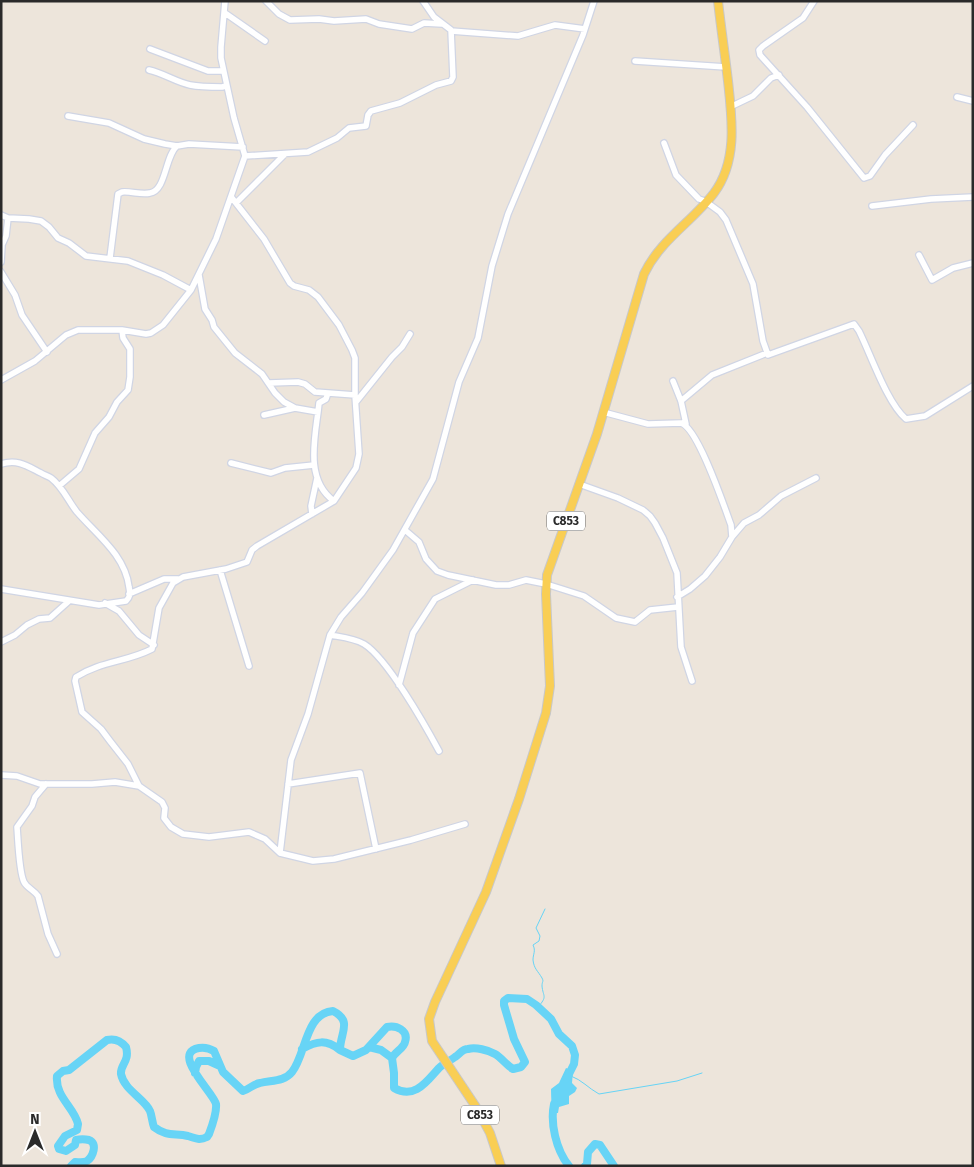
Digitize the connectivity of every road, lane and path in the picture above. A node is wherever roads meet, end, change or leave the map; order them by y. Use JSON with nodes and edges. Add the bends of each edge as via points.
{"nodes":[{"id":1,"x":225,"y":1,"type":"edge"},
{"id":2,"x":266,"y":1,"type":"edge"},
{"id":3,"x":423,"y":1,"type":"edge"},
{"id":4,"x":594,"y":1,"type":"edge"},
{"id":5,"x":718,"y":1,"type":"edge"},
{"id":6,"x":814,"y":1,"type":"edge"},
{"id":7,"x":225,"y":13,"type":"junction"},
{"id":8,"x":442,"y":24,"type":"junction"},
{"id":9,"x":585,"y":29,"type":"junction"},
{"id":10,"x":451,"y":31,"type":"junction"},
{"id":11,"x":265,"y":41,"type":"dead end"},
{"id":12,"x":150,"y":50,"type":"dead end"},
{"id":13,"x":635,"y":61,"type":"dead end"},
{"id":14,"x":726,"y":67,"type":"junction"},
{"id":15,"x":149,"y":70,"type":"dead end"},
{"id":16,"x":223,"y":71,"type":"junction"},
{"id":17,"x":779,"y":75,"type":"junction"},
{"id":18,"x":226,"y":86,"type":"junction"},
{"id":19,"x":957,"y":97,"type":"dead end"},
{"id":20,"x":973,"y":101,"type":"edge"},
{"id":21,"x":730,"y":107,"type":"junction"},
{"id":22,"x":68,"y":116,"type":"dead end"},
{"id":23,"x":913,"y":126,"type":"dead end"},
{"id":24,"x":664,"y":143,"type":"dead end"},
{"id":25,"x":177,"y":146,"type":"junction"},
{"id":26,"x":243,"y":147,"type":"junction"},
{"id":27,"x":285,"y":154,"type":"junction"},
{"id":28,"x":245,"y":156,"type":"junction"},
{"id":29,"x":973,"y":197,"type":"edge"},
{"id":30,"x":232,"y":198,"type":"junction"},
{"id":31,"x":706,"y":202,"type":"junction"},
{"id":32,"x":236,"y":203,"type":"junction"},
{"id":33,"x":872,"y":206,"type":"dead end"},
{"id":34,"x":1,"y":216,"type":"edge"},
{"id":35,"x":8,"y":218,"type":"junction"},
{"id":36,"x":919,"y":255,"type":"dead end"},
{"id":37,"x":110,"y":258,"type":"junction"},
{"id":38,"x":1,"y":262,"type":"edge"},
{"id":39,"x":973,"y":263,"type":"edge"},
{"id":40,"x":1,"y":272,"type":"edge"},
{"id":41,"x":199,"y":275,"type":"junction"},
{"id":42,"x":191,"y":290,"type":"junction"},
{"id":43,"x":122,"y":330,"type":"junction"},
{"id":44,"x":410,"y":334,"type":"dead end"},
{"id":45,"x":47,"y":352,"type":"junction"},
{"id":46,"x":767,"y":353,"type":"junction"},
{"id":47,"x":1,"y":380,"type":"edge"},
{"id":48,"x":673,"y":381,"type":"dead end"},
{"id":49,"x":269,"y":383,"type":"junction"},
{"id":50,"x":973,"y":386,"type":"edge"},
{"id":51,"x":328,"y":394,"type":"junction"},
{"id":52,"x":355,"y":399,"type":"junction"},
{"id":53,"x":681,"y":400,"type":"junction"},
{"id":54,"x":295,"y":408,"type":"junction"},
{"id":55,"x":318,"y":412,"type":"junction"},
{"id":56,"x":603,"y":412,"type":"junction"},
{"id":57,"x":264,"y":415,"type":"dead end"},
{"id":58,"x":686,"y":424,"type":"junction"},
{"id":59,"x":230,"y":463,"type":"dead end"},
{"id":60,"x":1,"y":464,"type":"edge"},
{"id":61,"x":314,"y":465,"type":"junction"},
{"id":62,"x":317,"y":478,"type":"junction"},
{"id":63,"x":816,"y":478,"type":"dead end"},
{"id":64,"x":579,"y":484,"type":"junction"},
{"id":65,"x":59,"y":486,"type":"junction"},
{"id":66,"x":334,"y":502,"type":"junction"},
{"id":67,"x":312,"y":514,"type":"junction"},
{"id":68,"x":405,"y":530,"type":"junction"},
{"id":69,"x":732,"y":537,"type":"junction"},
{"id":70,"x":220,"y":570,"type":"junction"},
{"id":71,"x":178,"y":579,"type":"junction"},
{"id":72,"x":473,"y":580,"type":"junction"},
{"id":73,"x":546,"y":584,"type":"junction"},
{"id":74,"x":1,"y":589,"type":"edge"},
{"id":75,"x":128,"y":594,"type":"junction"},
{"id":76,"x":678,"y":597,"type":"junction"},
{"id":77,"x":69,"y":601,"type":"junction"},
{"id":78,"x":105,"y":603,"type":"junction"},
{"id":79,"x":678,"y":606,"type":"junction"},
{"id":80,"x":330,"y":635,"type":"junction"},
{"id":81,"x":1,"y":642,"type":"edge"},
{"id":82,"x":154,"y":645,"type":"junction"},
{"id":83,"x":249,"y":666,"type":"dead end"},
{"id":84,"x":692,"y":681,"type":"dead end"},
{"id":85,"x":399,"y":685,"type":"junction"},
{"id":86,"x":438,"y":751,"type":"dead end"},
{"id":87,"x":1,"y":775,"type":"edge"},
{"id":88,"x":46,"y":784,"type":"junction"},
{"id":89,"x":288,"y":784,"type":"junction"},
{"id":90,"x":139,"y":786,"type":"junction"},
{"id":91,"x":465,"y":824,"type":"dead end"},
{"id":92,"x":376,"y":849,"type":"junction"},
{"id":93,"x":280,"y":852,"type":"junction"},
{"id":94,"x":57,"y":954,"type":"dead end"},
{"id":95,"x":501,"y":1166,"type":"edge"}],
"edges":[{"from":1,"to":7,"type":"street"},
{"from":2,"to":8,"type":"street","via":[[290,20],[366,19],[412,29],[424,23]]},
{"from":3,"to":8,"type":"street"},
{"from":4,"to":9,"type":"street"},
{"from":5,"to":14,"type":"main road","number":"C853"},
{"from":6,"to":17,"type":"street","via":[[803,18],[759,50]]},
{"from":7,"to":11,"type":"street"},
{"from":7,"to":16,"type":"street","via":[[221,47]]},
{"from":8,"to":10,"type":"street"},
{"from":9,"to":10,"type":"street","via":[[555,25],[518,36]]},
{"from":9,"to":68,"type":"street","via":[[508,214],[492,266],[478,338],[459,382],[434,479]]},
{"from":10,"to":27,"type":"street","via":[[451,81],[371,112],[366,126],[349,128],[320,147]]},
{"from":12,"to":16,"type":"street","via":[[208,71]]},
{"from":13,"to":14,"type":"street"},
{"from":14,"to":21,"type":"main road","number":"C853"},
{"from":15,"to":18,"type":"street","via":[[192,86]]},
{"from":16,"to":18,"type":"street"},
{"from":17,"to":21,"type":"street","via":[[770,78],[753,96]]},
{"from":17,"to":23,"type":"street","via":[[864,178],[869,177]]},
{"from":18,"to":26,"type":"street"},
{"from":19,"to":20,"type":"street"},
{"from":21,"to":31,"type":"main road","number":"C853","via":[[732,124],[727,168]]},
{"from":22,"to":25,"type":"street","via":[[109,124],[144,139]]},
{"from":24,"to":31,"type":"street","via":[[676,174],[699,199]]},
{"from":25,"to":26,"type":"street"},
{"from":25,"to":37,"type":"street","via":[[170,154],[159,187],[154,192],[118,194]]},
{"from":26,"to":28,"type":"street"},
{"from":27,"to":28,"type":"street"},
{"from":27,"to":32,"type":"street"},
{"from":28,"to":30,"type":"street"},
{"from":29,"to":33,"type":"street"},
{"from":30,"to":32,"type":"street"},
{"from":30,"to":41,"type":"street"},
{"from":31,"to":46,"type":"street","via":[[726,220],[753,284]]},
{"from":31,"to":56,"type":"main road","number":"C853","via":[[649,264]]},
{"from":32,"to":52,"type":"street","via":[[264,239],[290,283],[314,293],[339,325],[355,358]]},
{"from":34,"to":35,"type":"street"},
{"from":35,"to":37,"type":"street","via":[[40,221],[58,238],[86,256]]},
{"from":35,"to":38,"type":"street"},
{"from":36,"to":39,"type":"street","via":[[932,280],[953,268]]},
{"from":37,"to":42,"type":"street","via":[[128,261]]},
{"from":40,"to":45,"type":"street","via":[[22,315]]},
{"from":41,"to":42,"type":"street"},
{"from":41,"to":49,"type":"street","via":[[204,306],[214,327],[235,353]]},
{"from":42,"to":43,"type":"street","via":[[157,330],[146,334]]},
{"from":43,"to":45,"type":"street","via":[[78,330]]},
{"from":43,"to":65,"type":"street","via":[[130,350],[128,390],[95,433],[79,469]]},
{"from":44,"to":52,"type":"street"},
{"from":45,"to":47,"type":"street"},
{"from":46,"to":50,"type":"street","via":[[773,355],[854,324],[883,384],[906,419],[925,416]]},
{"from":46,"to":53,"type":"street","via":[[712,375]]},
{"from":48,"to":53,"type":"street"},
{"from":49,"to":51,"type":"street","via":[[298,382],[314,392]]},
{"from":49,"to":54,"type":"street","via":[[280,398]]},
{"from":51,"to":52,"type":"street"},
{"from":51,"to":55,"type":"street","via":[[319,403]]},
{"from":52,"to":66,"type":"street","via":[[358,461]]},
{"from":53,"to":58,"type":"street"},
{"from":54,"to":55,"type":"street"},
{"from":54,"to":57,"type":"street"},
{"from":55,"to":61,"type":"street"},
{"from":56,"to":58,"type":"street","via":[[648,424]]},
{"from":56,"to":64,"type":"main road","number":"C853"},
{"from":58,"to":69,"type":"street","via":[[700,445],[731,525]]},
{"from":59,"to":61,"type":"street","via":[[270,473]]},
{"from":60,"to":65,"type":"street","via":[[22,463],[51,478]]},
{"from":61,"to":62,"type":"street"},
{"from":62,"to":66,"type":"street","via":[[325,494]]},
{"from":62,"to":67,"type":"street"},
{"from":63,"to":69,"type":"street","via":[[781,496],[759,515],[744,522]]},
{"from":64,"to":73,"type":"main road","number":"C853"},
{"from":64,"to":76,"type":"street","via":[[618,498],[650,516],[677,572]]},
{"from":65,"to":75,"type":"street","via":[[120,561],[127,573]]},
{"from":66,"to":67,"type":"street"},
{"from":67,"to":70,"type":"street","via":[[252,550],[246,562]]},
{"from":68,"to":72,"type":"street","via":[[419,542],[426,559],[437,571]]},
{"from":68,"to":80,"type":"street"},
{"from":69,"to":76,"type":"street","via":[[705,576]]},
{"from":70,"to":71,"type":"street"},
{"from":70,"to":83,"type":"street"},
{"from":71,"to":75,"type":"street","via":[[164,579]]},
{"from":71,"to":82,"type":"street","via":[[159,608]]},
{"from":72,"to":73,"type":"street","via":[[496,585],[526,580]]},
{"from":72,"to":85,"type":"street","via":[[435,599],[414,633]]},
{"from":73,"to":79,"type":"street","via":[[584,596],[626,622],[635,622],[650,610]]},
{"from":73,"to":95,"type":"main road","number":"C853","via":[[550,686],[546,713],[486,892],[431,1011],[429,1031],[432,1041],[490,1133]]},
{"from":74,"to":77,"type":"street"},
{"from":75,"to":78,"type":"street","via":[[130,597],[126,600]]},
{"from":76,"to":79,"type":"street"},
{"from":77,"to":78,"type":"street"},
{"from":77,"to":81,"type":"street","via":[[50,618],[39,619]]},
{"from":78,"to":82,"type":"street","via":[[119,611],[139,635]]},
{"from":79,"to":84,"type":"street","via":[[681,647]]},
{"from":80,"to":85,"type":"street","via":[[363,644],[374,652]]},
{"from":80,"to":89,"type":"street","via":[[308,714],[291,760]]},
{"from":82,"to":90,"type":"street","via":[[149,650],[95,666],[75,680],[82,712],[101,728],[128,764]]},
{"from":85,"to":86,"type":"street"},
{"from":87,"to":88,"type":"street"},
{"from":88,"to":90,"type":"street","via":[[114,782]]},
{"from":88,"to":94,"type":"street","via":[[17,827],[21,874],[26,886],[38,896]]},
{"from":89,"to":92,"type":"street","via":[[360,773]]},
{"from":89,"to":93,"type":"street"},
{"from":90,"to":93,"type":"street","via":[[162,802],[166,820],[178,832],[209,837],[249,832],[265,839]]},
{"from":91,"to":92,"type":"street"},
{"from":92,"to":93,"type":"street","via":[[318,861]]}]}
